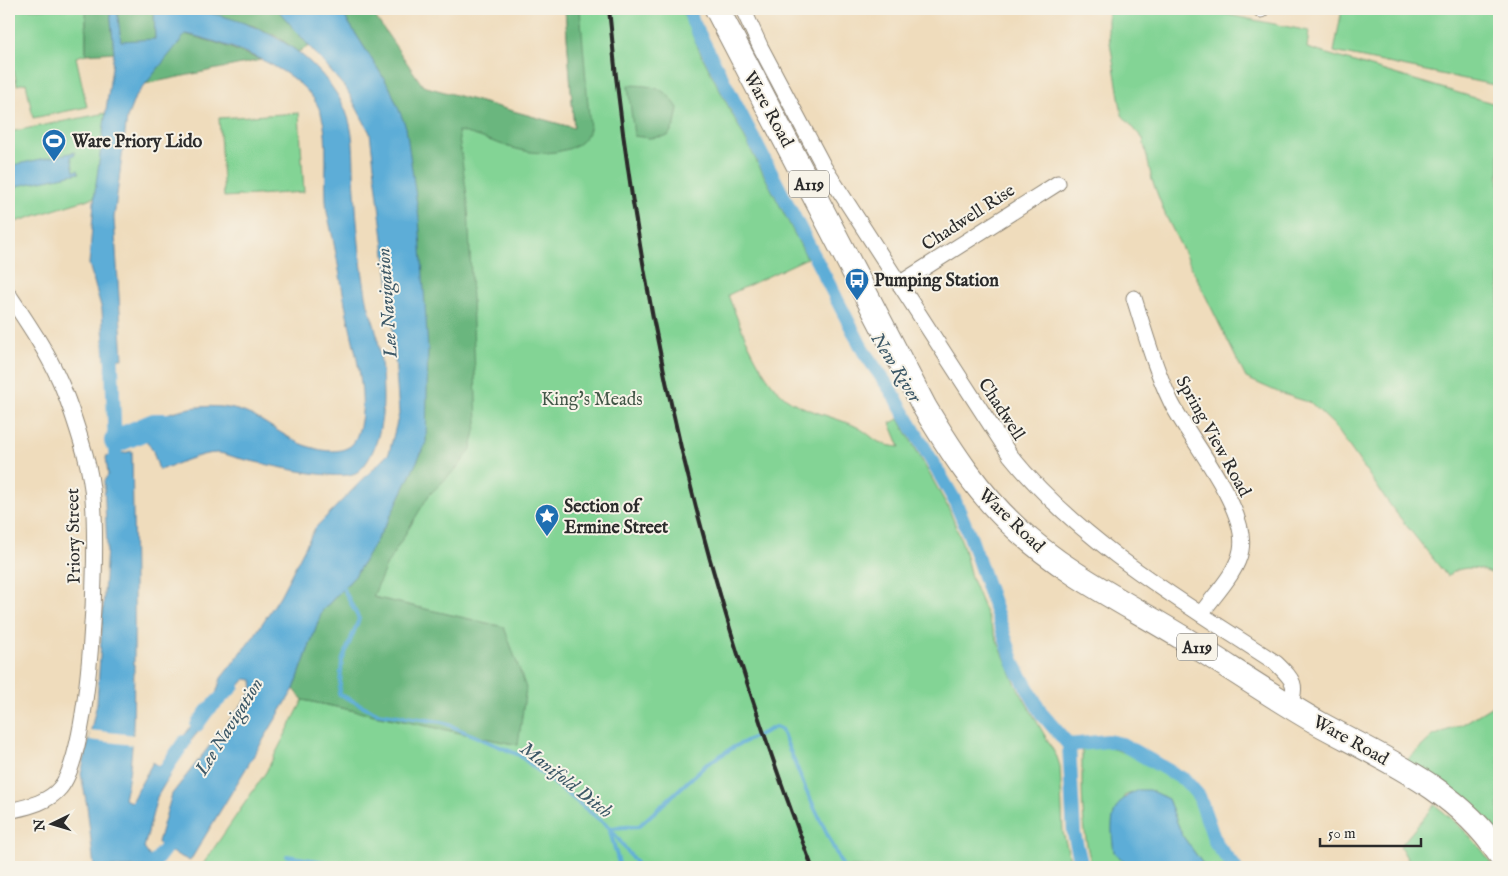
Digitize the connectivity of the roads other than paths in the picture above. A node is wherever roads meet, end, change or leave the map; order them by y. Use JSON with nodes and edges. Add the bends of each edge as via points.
{"nodes":[{"id":1,"x":716,"y":9,"type":"edge"},
{"id":2,"x":743,"y":9,"type":"edge"},
{"id":3,"x":1058,"y":183,"type":"dead end"},
{"id":4,"x":899,"y":284,"type":"junction"},
{"id":5,"x":9,"y":295,"type":"edge"},
{"id":6,"x":1134,"y":298,"type":"dead end"},
{"id":7,"x":1201,"y":614,"type":"junction"},
{"id":8,"x":1289,"y":706,"type":"junction"},
{"id":9,"x":9,"y":811,"type":"edge"},
{"id":10,"x":1499,"y":853,"type":"edge"}],
"edges":[{"from":1,"to":8,"type":"main road","name":"Ware Road","number":"A119","via":[[925,408],[983,494],[1015,527],[1071,571]]},
{"from":2,"to":4,"type":"street","name":"Chadwell","via":[[824,167]]},
{"from":3,"to":4,"type":"street","name":"Chadwell Rise"},
{"from":4,"to":7,"type":"street","name":"Chadwell","via":[[1029,480],[1131,567]]},
{"from":5,"to":9,"type":"street","name":"Priory Street","via":[[60,380],[90,475],[94,568],[91,636],[80,734],[74,757],[60,788],[41,802]]},
{"from":6,"to":7,"type":"street","name":"Spring View Road","via":[[1171,402],[1231,503],[1239,526],[1242,545],[1239,558]]},
{"from":7,"to":8,"type":"street","name":"Chadwell","via":[[1276,663],[1292,678],[1295,693]]},
{"from":8,"to":10,"type":"main road","name":"Ware Road","number":"A119","via":[[1437,791],[1483,832]]}]}
